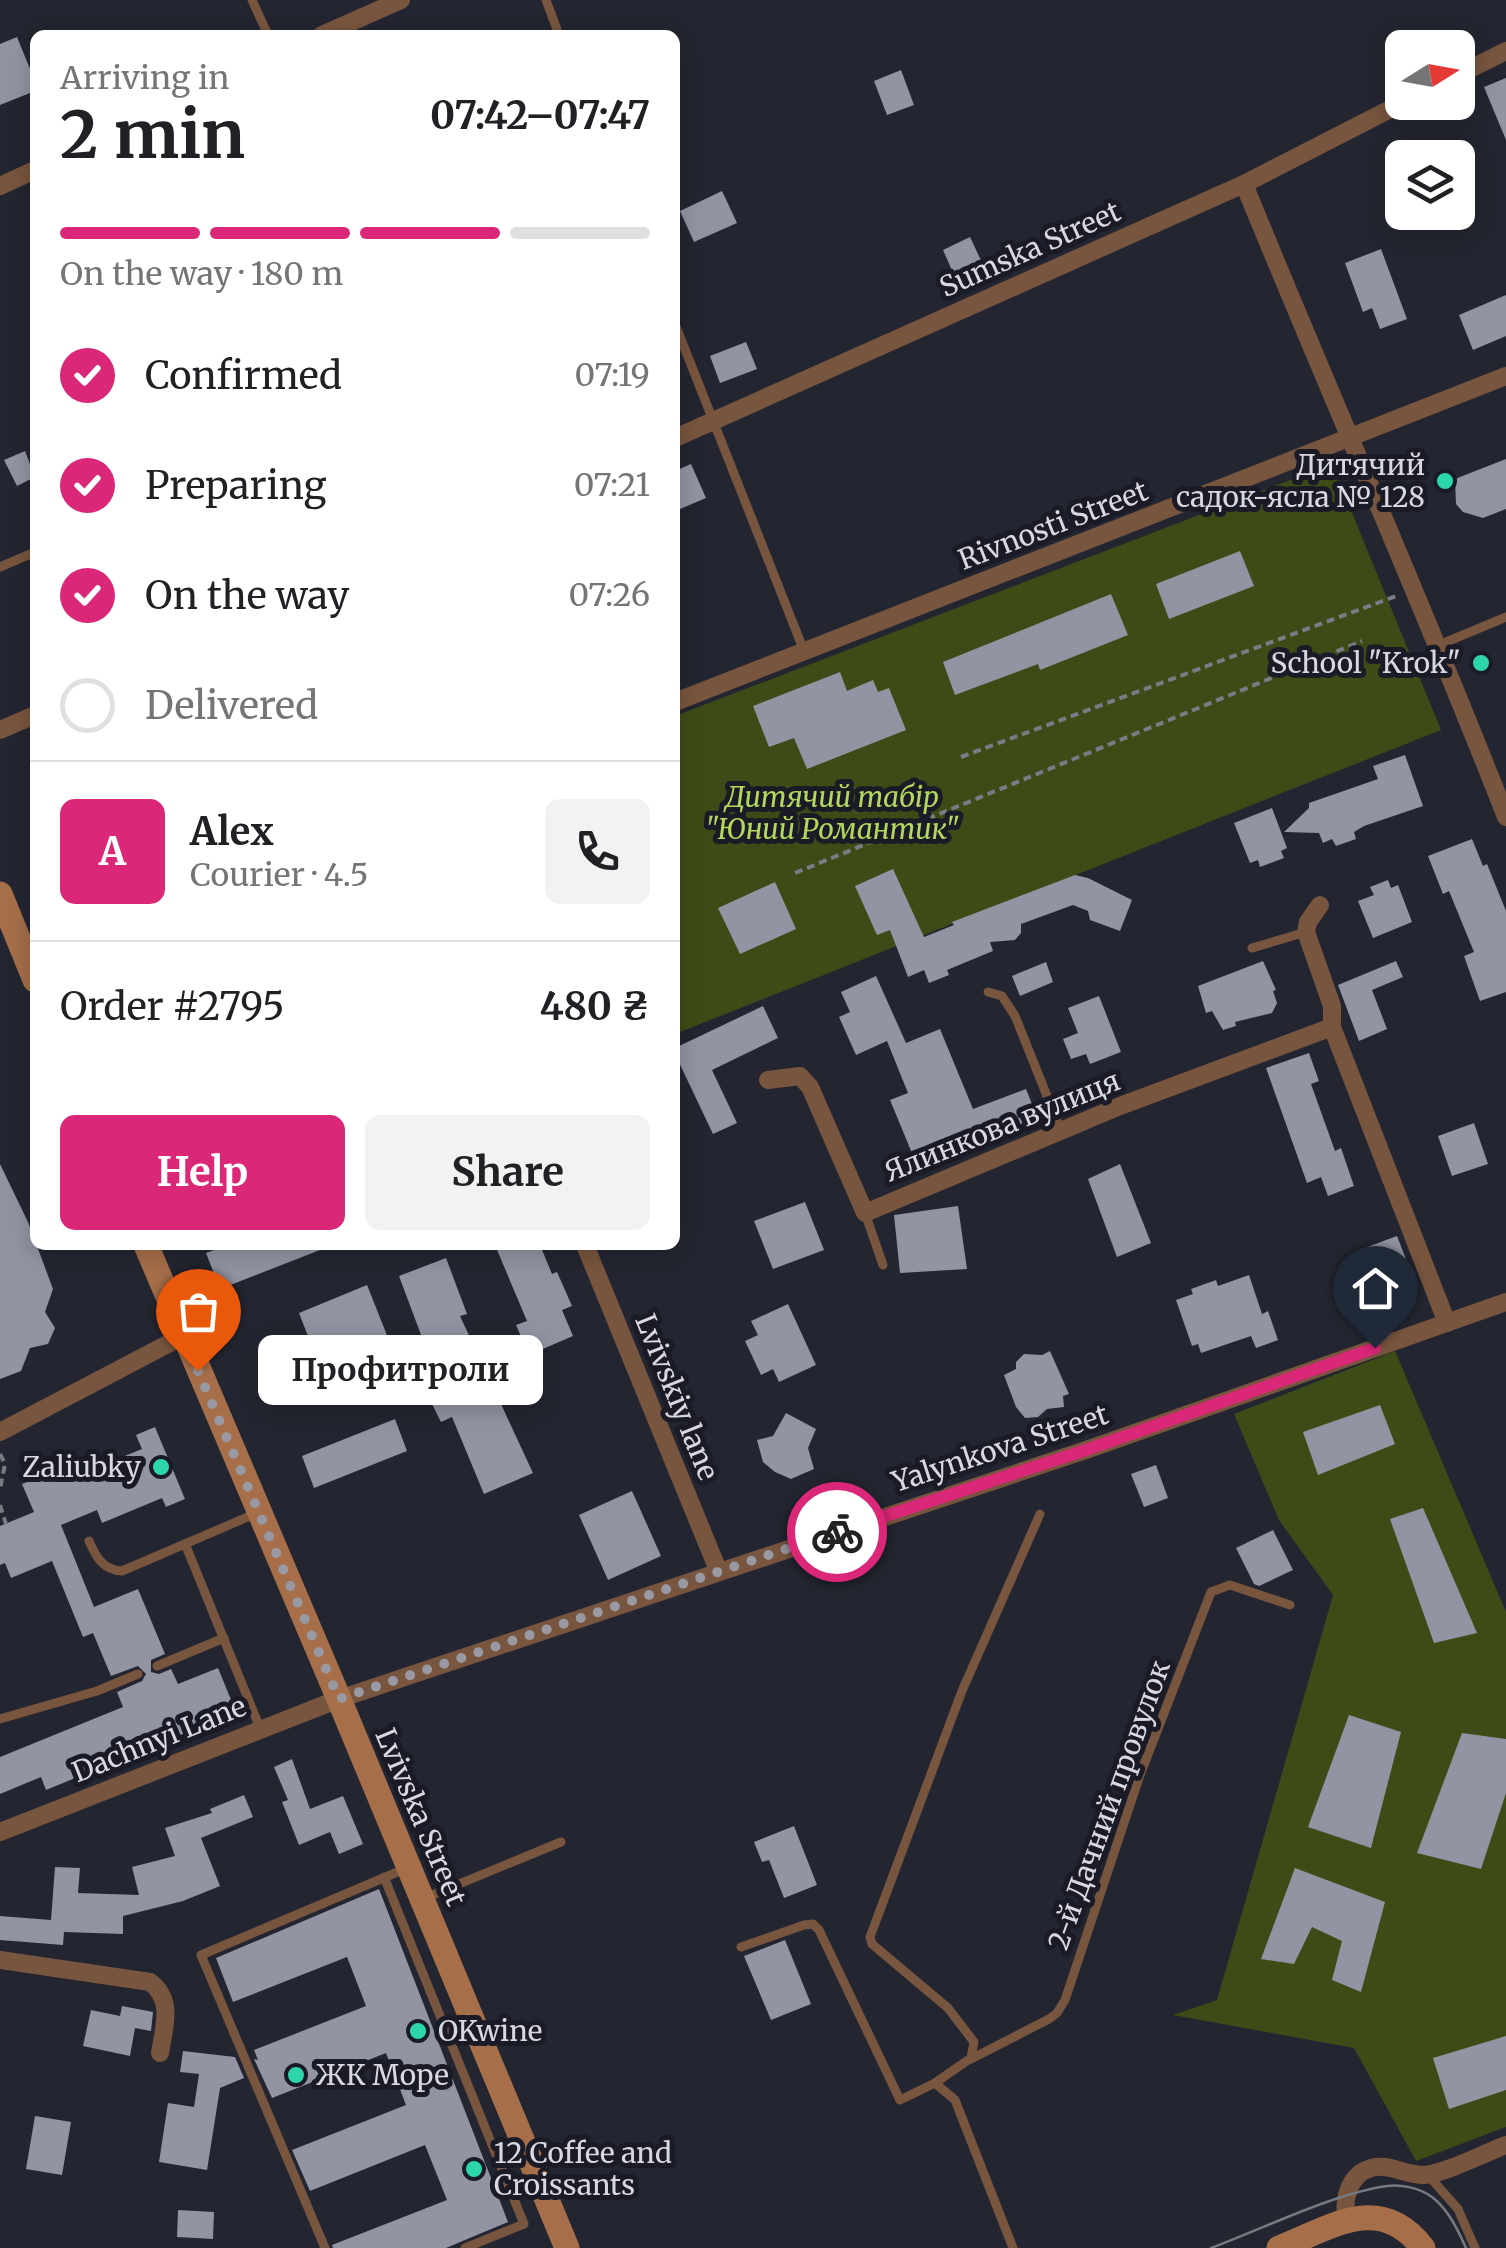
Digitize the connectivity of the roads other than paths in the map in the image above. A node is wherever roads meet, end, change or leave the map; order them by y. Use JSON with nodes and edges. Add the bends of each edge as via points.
{"nodes":[{"id":1,"x":252,"y":0,"type":"edge"},
{"id":2,"x":399,"y":0,"type":"edge"},
{"id":3,"x":546,"y":0,"type":"edge"},
{"id":4,"x":266,"y":30,"type":"edge"},
{"id":5,"x":333,"y":30,"type":"edge"},
{"id":6,"x":558,"y":30,"type":"edge"},
{"id":7,"x":1506,"y":51,"type":"edge"},
{"id":8,"x":1475,"y":66,"type":"edge"},
{"id":9,"x":1385,"y":112,"type":"edge"},
{"id":10,"x":30,"y":172,"type":"edge"},
{"id":11,"x":1244,"y":184,"type":"junction"},
{"id":12,"x":0,"y":186,"type":"edge"},
{"id":13,"x":680,"y":336,"type":"edge"},
{"id":14,"x":1506,"y":376,"type":"edge"},
{"id":15,"x":714,"y":421,"type":"junction"},
{"id":16,"x":680,"y":436,"type":"edge"},
{"id":17,"x":1348,"y":439,"type":"junction"},
{"id":18,"x":30,"y":554,"type":"edge"},
{"id":19,"x":0,"y":567,"type":"edge"},
{"id":20,"x":1506,"y":616,"type":"edge"},
{"id":21,"x":1439,"y":645,"type":"junction"},
{"id":22,"x":804,"y":651,"type":"junction"},
{"id":23,"x":680,"y":700,"type":"edge"},
{"id":24,"x":30,"y":717,"type":"edge"},
{"id":25,"x":0,"y":730,"type":"edge"},
{"id":26,"x":1506,"y":817,"type":"edge"},
{"id":27,"x":0,"y":894,"type":"edge"},
{"id":28,"x":1320,"y":906,"type":"dead end"},
{"id":29,"x":1306,"y":932,"type":"junction"},
{"id":30,"x":1252,"y":948,"type":"dead end"},
{"id":31,"x":30,"y":954,"type":"edge"},
{"id":32,"x":988,"y":992,"type":"dead end"},
{"id":33,"x":1332,"y":1027,"type":"junction"},
{"id":34,"x":768,"y":1080,"type":"dead end"},
{"id":35,"x":1061,"y":1131,"type":"junction"},
{"id":36,"x":865,"y":1212,"type":"junction"},
{"id":37,"x":148,"y":1250,"type":"edge"},
{"id":38,"x":587,"y":1250,"type":"edge"},
{"id":39,"x":883,"y":1265,"type":"dead end"},
{"id":40,"x":1506,"y":1302,"type":"edge"},
{"id":41,"x":1447,"y":1323,"type":"junction"},
{"id":42,"x":183,"y":1336,"type":"junction"},
{"id":43,"x":0,"y":1432,"type":"edge"},
{"id":44,"x":259,"y":1512,"type":"junction"},
{"id":45,"x":1040,"y":1514,"type":"dead end"},
{"id":46,"x":89,"y":1541,"type":"dead end"},
{"id":47,"x":186,"y":1546,"type":"junction"},
{"id":48,"x":718,"y":1570,"type":"junction"},
{"id":49,"x":1290,"y":1605,"type":"dead end"},
{"id":50,"x":224,"y":1638,"type":"junction"},
{"id":51,"x":157,"y":1666,"type":"dead end"},
{"id":52,"x":138,"y":1674,"type":"dead end"},
{"id":53,"x":339,"y":1699,"type":"junction"},
{"id":54,"x":0,"y":1720,"type":"edge"},
{"id":55,"x":260,"y":1728,"type":"junction"},
{"id":56,"x":0,"y":1832,"type":"edge"},
{"id":57,"x":561,"y":1842,"type":"dead end"},
{"id":58,"x":409,"y":1867,"type":"junction"},
{"id":59,"x":384,"y":1877,"type":"junction"},
{"id":60,"x":422,"y":1899,"type":"junction"},
{"id":61,"x":742,"y":1946,"type":"dead end"},
{"id":62,"x":0,"y":1960,"type":"edge"},
{"id":63,"x":160,"y":2053,"type":"dead end"},
{"id":64,"x":964,"y":2063,"type":"junction"},
{"id":65,"x":936,"y":2083,"type":"junction"},
{"id":66,"x":1506,"y":2145,"type":"edge"},
{"id":67,"x":1428,"y":2175,"type":"junction"},
{"id":68,"x":1347,"y":2221,"type":"junction"},
{"id":69,"x":1423,"y":2247,"type":"edge"},
{"id":70,"x":326,"y":2248,"type":"edge"},
{"id":71,"x":465,"y":2248,"type":"edge"},
{"id":72,"x":567,"y":2248,"type":"edge"},
{"id":73,"x":1013,"y":2248,"type":"edge"},
{"id":74,"x":1279,"y":2248,"type":"edge"},
{"id":75,"x":1474,"y":2248,"type":"edge"}],
"edges":[{"from":1,"to":4,"type":"lane"},
{"from":2,"to":5,"type":"street"},
{"from":3,"to":6,"type":"lane"},
{"from":7,"to":8,"type":"street"},
{"from":9,"to":11,"type":"street","name":"Sumska Street"},
{"from":10,"to":12,"type":"street"},
{"from":11,"to":15,"type":"street","name":"Sumska Street"},
{"from":11,"to":17,"type":"street"},
{"from":13,"to":15,"type":"lane"},
{"from":14,"to":17,"type":"street","name":"Rivnosti Street"},
{"from":15,"to":16,"type":"street","name":"Sumska Street"},
{"from":15,"to":22,"type":"lane"},
{"from":17,"to":21,"type":"street"},
{"from":17,"to":22,"type":"street","name":"Rivnosti Street"},
{"from":18,"to":19,"type":"lane"},
{"from":20,"to":21,"type":"lane"},
{"from":21,"to":26,"type":"street"},
{"from":22,"to":23,"type":"street","name":"Rivnosti Street"},
{"from":24,"to":25,"type":"street"},
{"from":27,"to":31,"type":"main road"},
{"from":28,"to":29,"type":"street"},
{"from":29,"to":30,"type":"lane"},
{"from":29,"to":33,"type":"street","via":[[1332,1006]]},
{"from":32,"to":35,"type":"lane","via":[[1002,996],[1015,1016]]},
{"from":33,"to":35,"type":"street","name":"Ялинкова вулиця"},
{"from":33,"to":41,"type":"street"},
{"from":34,"to":36,"type":"street","name":"Ялинкова вулиця","via":[[800,1076],[810,1087]]},
{"from":35,"to":36,"type":"street","name":"Ялинкова вулиця"},
{"from":36,"to":39,"type":"lane"},
{"from":37,"to":42,"type":"main road","name":"Lvivska Street"},
{"from":38,"to":48,"type":"street","name":"Lvivskiy lane"},
{"from":40,"to":41,"type":"street","name":"Yalynkova Street"},
{"from":41,"to":48,"type":"street","name":"Yalynkova Street"},
{"from":42,"to":43,"type":"street"},
{"from":42,"to":44,"type":"main road","name":"Lvivska Street"},
{"from":44,"to":47,"type":"lane"},
{"from":44,"to":53,"type":"main road","name":"Lvivska Street"},
{"from":45,"to":64,"type":"lane","via":[[962,1691],[870,1937],[967,2032],[974,2051]]},
{"from":46,"to":47,"type":"lane","via":[[112,1570]]},
{"from":47,"to":50,"type":"lane"},
{"from":48,"to":53,"type":"street","name":"Yalynkova Street"},
{"from":49,"to":64,"type":"lane","name":"2-й Дачний провулок","via":[[1230,1585],[1211,1592],[1140,1775],[1065,2000],[1049,2019]]},
{"from":50,"to":51,"type":"lane"},
{"from":50,"to":55,"type":"lane"},
{"from":52,"to":54,"type":"lane"},
{"from":53,"to":55,"type":"street","name":"Dachnyi Lane"},
{"from":53,"to":58,"type":"main road","name":"Lvivska Street"},
{"from":55,"to":56,"type":"street","name":"Dachnyi Lane"},
{"from":57,"to":60,"type":"lane"},
{"from":58,"to":59,"type":"lane"},
{"from":58,"to":60,"type":"main road","name":"Lvivska Street"},
{"from":59,"to":70,"type":"lane","via":[[201,1955]]},
{"from":59,"to":71,"type":"lane","via":[[524,2224]]},
{"from":60,"to":72,"type":"main road","name":"Lvivska Street"},
{"from":61,"to":65,"type":"lane","name":"2-й Дачний провулок","via":[[812,1924],[896,2098]]},
{"from":62,"to":63,"type":"street","via":[[150,1982],[167,2006]]},
{"from":64,"to":65,"type":"lane","name":"2-й Дачний провулок"},
{"from":65,"to":73,"type":"lane","via":[[955,2100]]},
{"from":66,"to":67,"type":"street"},
{"from":67,"to":68,"type":"street","via":[[1387,2168],[1364,2172],[1348,2188]]},
{"from":67,"to":75,"type":"lane","via":[[1458,2209]]},
{"from":68,"to":69,"type":"main road","via":[[1393,2220]]},
{"from":68,"to":74,"type":"main road"}]}
